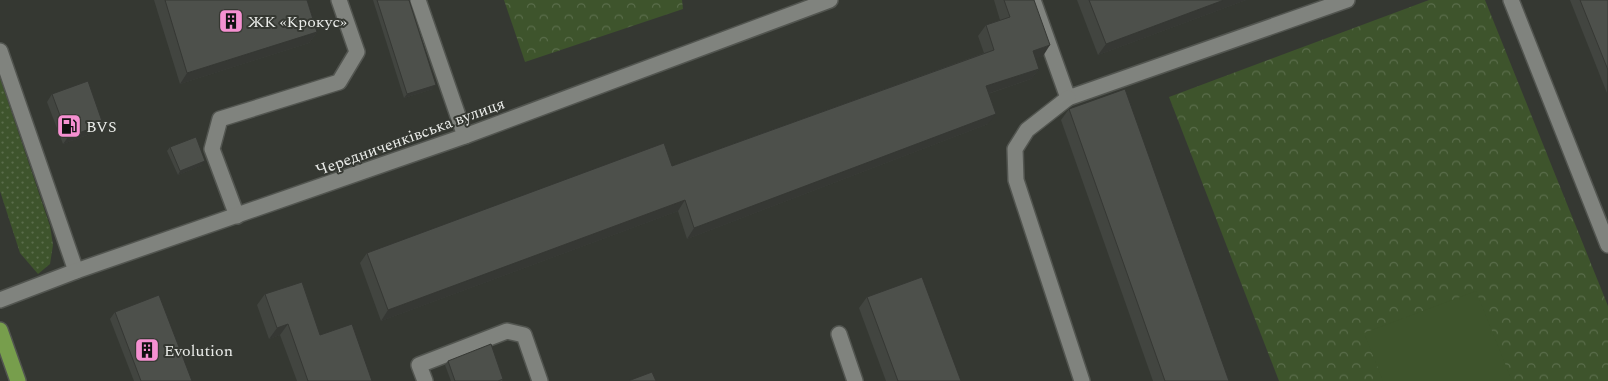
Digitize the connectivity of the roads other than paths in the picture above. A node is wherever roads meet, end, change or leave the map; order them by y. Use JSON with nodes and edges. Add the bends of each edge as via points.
{"nodes":[{"id":1,"x":339,"y":0,"type":"edge"},
{"id":2,"x":418,"y":0,"type":"edge"},
{"id":3,"x":830,"y":0,"type":"edge"},
{"id":4,"x":1034,"y":0,"type":"edge"},
{"id":5,"x":1347,"y":0,"type":"edge"},
{"id":6,"x":1511,"y":0,"type":"edge"},
{"id":7,"x":0,"y":51,"type":"edge"},
{"id":8,"x":1068,"y":98,"type":"junction"},
{"id":9,"x":465,"y":136,"type":"junction"},
{"id":10,"x":237,"y":216,"type":"junction"},
{"id":11,"x":1608,"y":245,"type":"edge"},
{"id":12,"x":76,"y":271,"type":"junction"},
{"id":13,"x":0,"y":300,"type":"edge"},
{"id":14,"x":0,"y":330,"type":"edge"},
{"id":15,"x":839,"y":334,"type":"dead end"},
{"id":16,"x":18,"y":381,"type":"edge"},
{"id":17,"x":424,"y":381,"type":"edge"},
{"id":18,"x":540,"y":381,"type":"edge"},
{"id":19,"x":855,"y":381,"type":"edge"},
{"id":20,"x":1082,"y":381,"type":"edge"}],
"edges":[{"from":1,"to":10,"type":"street","via":[[357,52],[339,82],[220,119],[212,149]]},
{"from":2,"to":9,"type":"street"},
{"from":3,"to":9,"type":"street","name":"Чередниченківська вулиця"},
{"from":4,"to":8,"type":"street"},
{"from":5,"to":8,"type":"street"},
{"from":6,"to":11,"type":"street"},
{"from":7,"to":12,"type":"street"},
{"from":8,"to":20,"type":"street","via":[[1027,130],[1015,149],[1016,180]]},
{"from":9,"to":10,"type":"street","name":"Чередниченківська вулиця"},
{"from":10,"to":12,"type":"street","name":"Чередниченківська вулиця"},
{"from":12,"to":13,"type":"street","name":"Чередниченківська вулиця"},
{"from":14,"to":16,"type":"main road"},
{"from":15,"to":19,"type":"street"},
{"from":17,"to":18,"type":"street","via":[[419,365],[507,331],[524,335]]}]}
